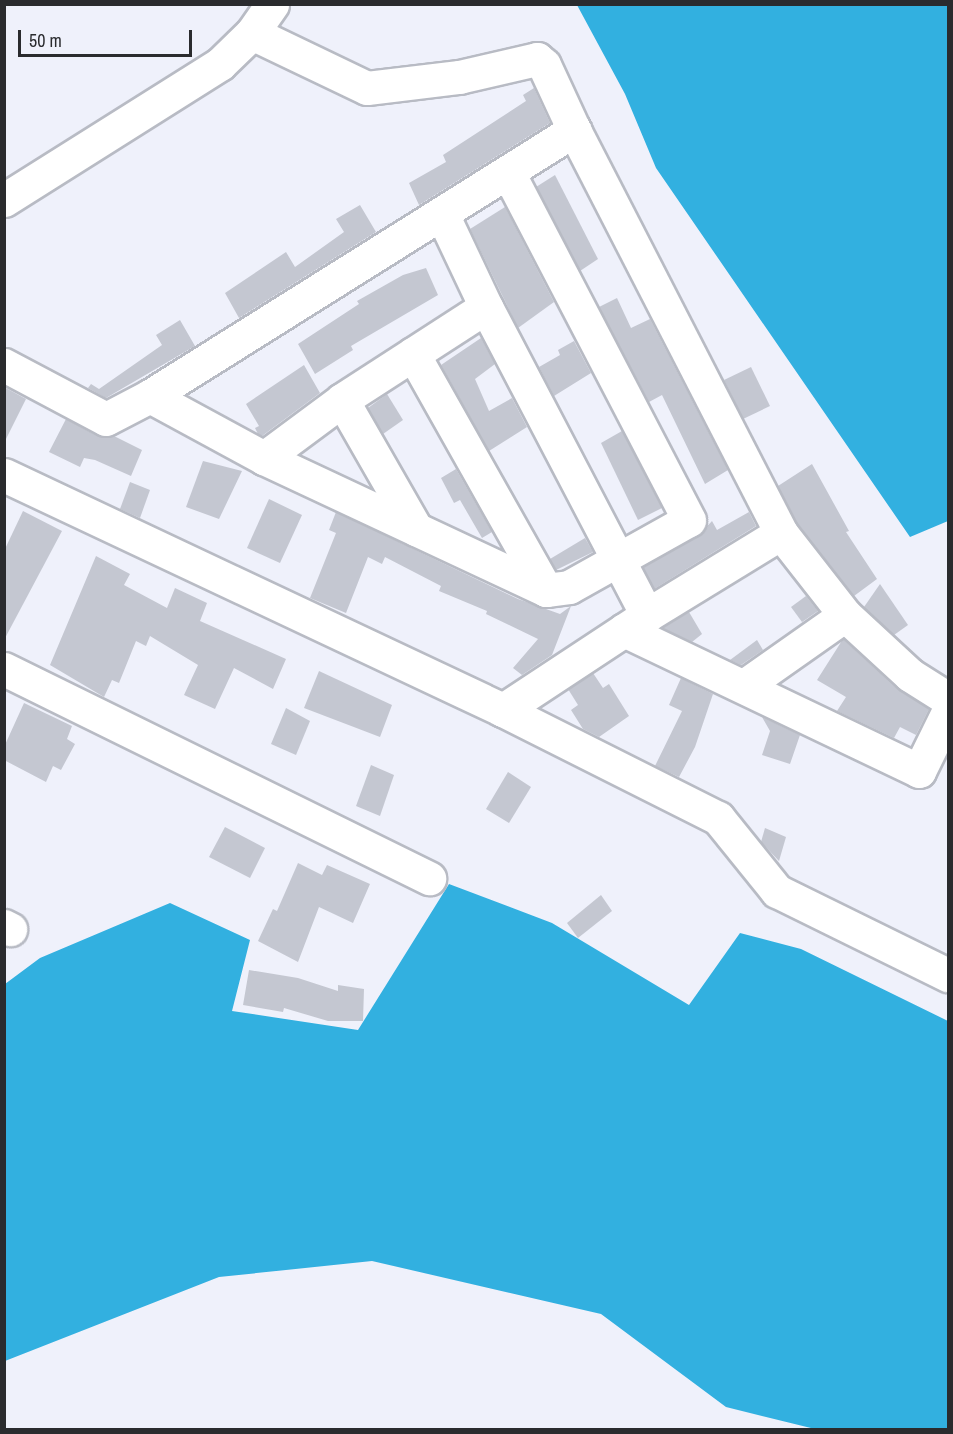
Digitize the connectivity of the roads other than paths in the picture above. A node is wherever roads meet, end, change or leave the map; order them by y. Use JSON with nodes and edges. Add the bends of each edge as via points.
{"nodes":[{"id":1,"x":272,"y":4,"type":"edge"},
{"id":2,"x":252,"y":33,"type":"junction"},
{"id":3,"x":574,"y":130,"type":"junction"},
{"id":4,"x":508,"y":173,"type":"junction"},
{"id":5,"x":4,"y":200,"type":"edge"},
{"id":6,"x":442,"y":213,"type":"junction"},
{"id":7,"x":486,"y":307,"type":"junction"},
{"id":8,"x":413,"y":354,"type":"junction"},
{"id":9,"x":4,"y":365,"type":"edge"},
{"id":10,"x":150,"y":396,"type":"junction"},
{"id":11,"x":342,"y":400,"type":"junction"},
{"id":12,"x":264,"y":458,"type":"junction"},
{"id":13,"x":4,"y":475,"type":"edge"},
{"id":14,"x":416,"y":529,"type":"junction"},
{"id":15,"x":781,"y":533,"type":"junction"},
{"id":16,"x":617,"y":561,"type":"junction"},
{"id":17,"x":546,"y":590,"type":"junction"},
{"id":18,"x":845,"y":615,"type":"junction"},
{"id":19,"x":636,"y":622,"type":"junction"},
{"id":20,"x":4,"y":669,"type":"edge"},
{"id":21,"x":744,"y":686,"type":"junction"},
{"id":22,"x":948,"y":699,"type":"edge"},
{"id":23,"x":503,"y":710,"type":"junction"},
{"id":24,"x":948,"y":712,"type":"edge"},
{"id":25,"x":429,"y":878,"type":"dead end"},
{"id":26,"x":948,"y":975,"type":"edge"}],
"edges":[{"from":1,"to":2,"type":"street"},
{"from":2,"to":3,"type":"street","via":[[367,88],[459,77],[537,59],[544,65]]},
{"from":2,"to":5,"type":"street","via":[[220,64]]},
{"from":3,"to":4,"type":"street"},
{"from":3,"to":15,"type":"street"},
{"from":4,"to":6,"type":"street"},
{"from":4,"to":16,"type":"street","via":[[689,520]]},
{"from":6,"to":7,"type":"street"},
{"from":6,"to":10,"type":"street"},
{"from":7,"to":8,"type":"street"},
{"from":7,"to":16,"type":"street"},
{"from":8,"to":11,"type":"street"},
{"from":8,"to":17,"type":"street"},
{"from":9,"to":10,"type":"street","via":[[106,419]]},
{"from":10,"to":12,"type":"street"},
{"from":11,"to":12,"type":"street"},
{"from":11,"to":14,"type":"street"},
{"from":12,"to":14,"type":"street"},
{"from":13,"to":23,"type":"street"},
{"from":14,"to":17,"type":"street"},
{"from":15,"to":18,"type":"street"},
{"from":15,"to":19,"type":"street"},
{"from":16,"to":17,"type":"street","via":[[569,587]]},
{"from":16,"to":19,"type":"street"},
{"from":18,"to":21,"type":"street"},
{"from":18,"to":22,"type":"street","via":[[910,675]]},
{"from":19,"to":21,"type":"street"},
{"from":19,"to":23,"type":"street"},
{"from":20,"to":25,"type":"street"},
{"from":21,"to":24,"type":"street","via":[[919,771]]},
{"from":23,"to":26,"type":"street","via":[[718,819],[777,891]]}]}
